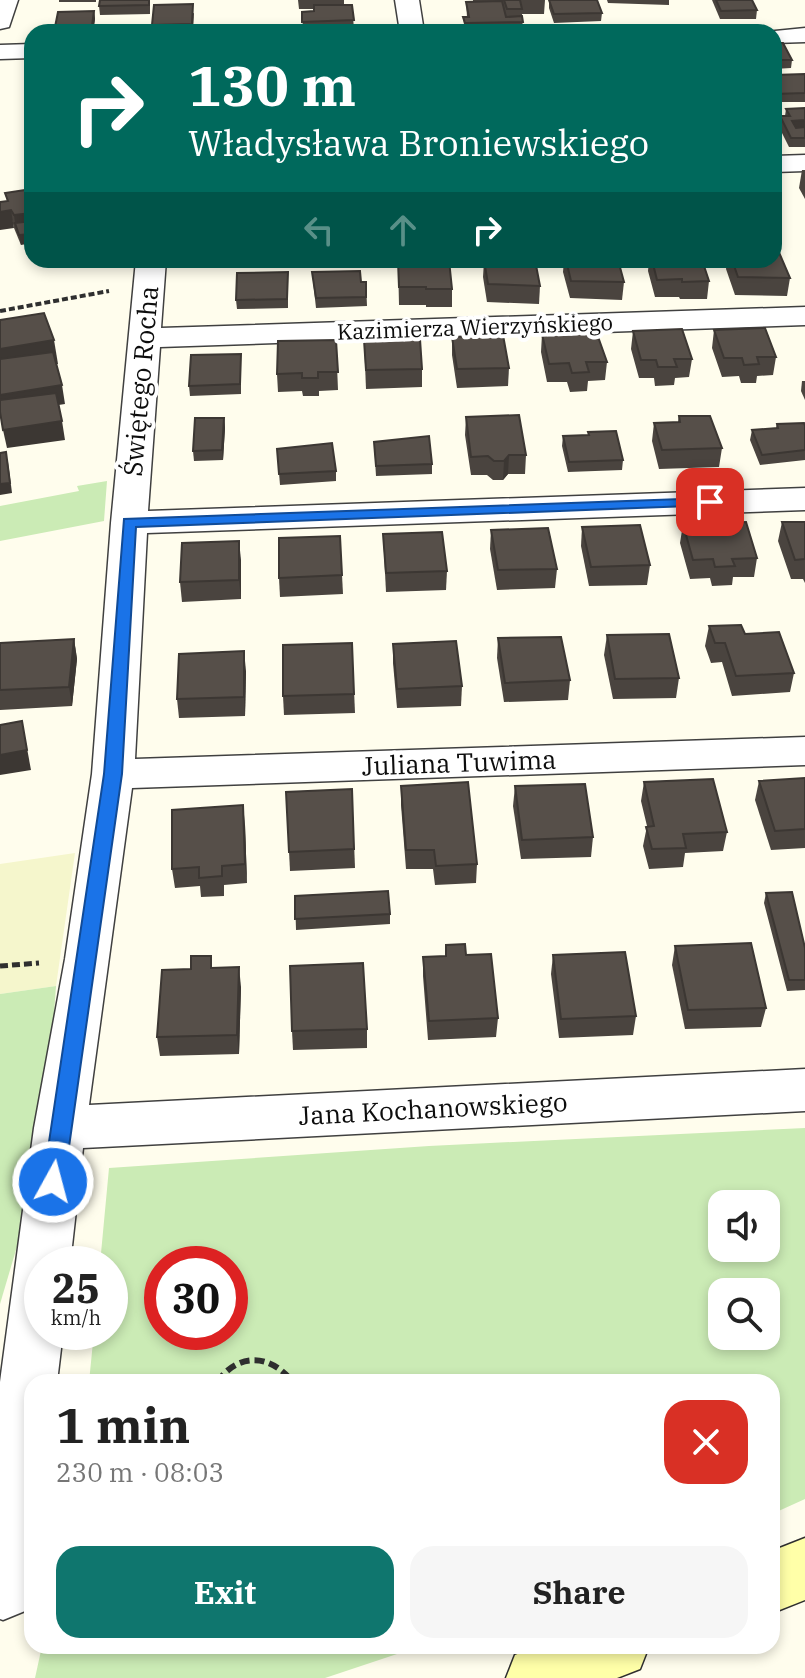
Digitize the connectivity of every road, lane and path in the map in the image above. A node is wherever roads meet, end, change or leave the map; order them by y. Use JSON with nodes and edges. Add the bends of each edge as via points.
{"nodes":[{"id":1,"x":6,"y":0,"type":"edge"},
{"id":2,"x":407,"y":0,"type":"edge"},
{"id":3,"x":0,"y":22,"type":"edge"},
{"id":4,"x":411,"y":24,"type":"edge"},
{"id":5,"x":805,"y":35,"type":"edge"},
{"id":6,"x":782,"y":36,"type":"edge"},
{"id":7,"x":24,"y":51,"type":"edge"},
{"id":8,"x":0,"y":52,"type":"edge"},
{"id":9,"x":805,"y":163,"type":"edge"},
{"id":10,"x":782,"y":164,"type":"edge"},
{"id":11,"x":150,"y":274,"type":"edge"},
{"id":12,"x":0,"y":311,"type":"edge"},
{"id":13,"x":805,"y":316,"type":"edge"},
{"id":14,"x":145,"y":338,"type":"junction"},
{"id":15,"x":805,"y":499,"type":"edge"},
{"id":16,"x":129,"y":523,"type":"junction"},
{"id":17,"x":805,"y":751,"type":"edge"},
{"id":18,"x":113,"y":774,"type":"junction"},
{"id":19,"x":805,"y":1090,"type":"edge"},
{"id":20,"x":60,"y":1128,"type":"junction"},
{"id":21,"x":45,"y":1246,"type":"edge"},
{"id":22,"x":33,"y":1350,"type":"edge"},
{"id":23,"x":30,"y":1374,"type":"edge"},
{"id":24,"x":221,"y":1374,"type":"edge"},
{"id":25,"x":288,"y":1374,"type":"edge"},
{"id":26,"x":24,"y":1419,"type":"edge"},
{"id":27,"x":805,"y":1569,"type":"edge"},
{"id":28,"x":780,"y":1579,"type":"edge"},
{"id":29,"x":3,"y":1589,"type":"dead end"},
{"id":30,"x":597,"y":1654,"type":"edge"},
{"id":31,"x":538,"y":1678,"type":"edge"}],
"edges":[{"from":1,"to":3,"type":"street"},
{"from":2,"to":4,"type":"street"},
{"from":5,"to":6,"type":"street"},
{"from":7,"to":8,"type":"street"},
{"from":9,"to":10,"type":"street"},
{"from":11,"to":12,"type":"path"},
{"from":11,"to":14,"type":"street","name":"Świętego Rocha"},
{"from":13,"to":14,"type":"street","name":"Kazimierza Wierzyńskiego"},
{"from":14,"to":16,"type":"street","name":"Świętego Rocha"},
{"from":15,"to":16,"type":"street"},
{"from":16,"to":18,"type":"street","name":"Świętego Rocha"},
{"from":17,"to":18,"type":"street","name":"Juliana Tuwima"},
{"from":18,"to":20,"type":"street","name":"Świętego Rocha"},
{"from":19,"to":20,"type":"street","name":"Jana Kochanowskiego"},
{"from":20,"to":21,"type":"street","name":"Świętego Rocha"},
{"from":22,"to":23,"type":"street"},
{"from":24,"to":25,"type":"path","via":[[254,1358],[270,1361]]},
{"from":26,"to":29,"type":"street"},
{"from":27,"to":28,"type":"main road"},
{"from":30,"to":31,"type":"main road"}]}
